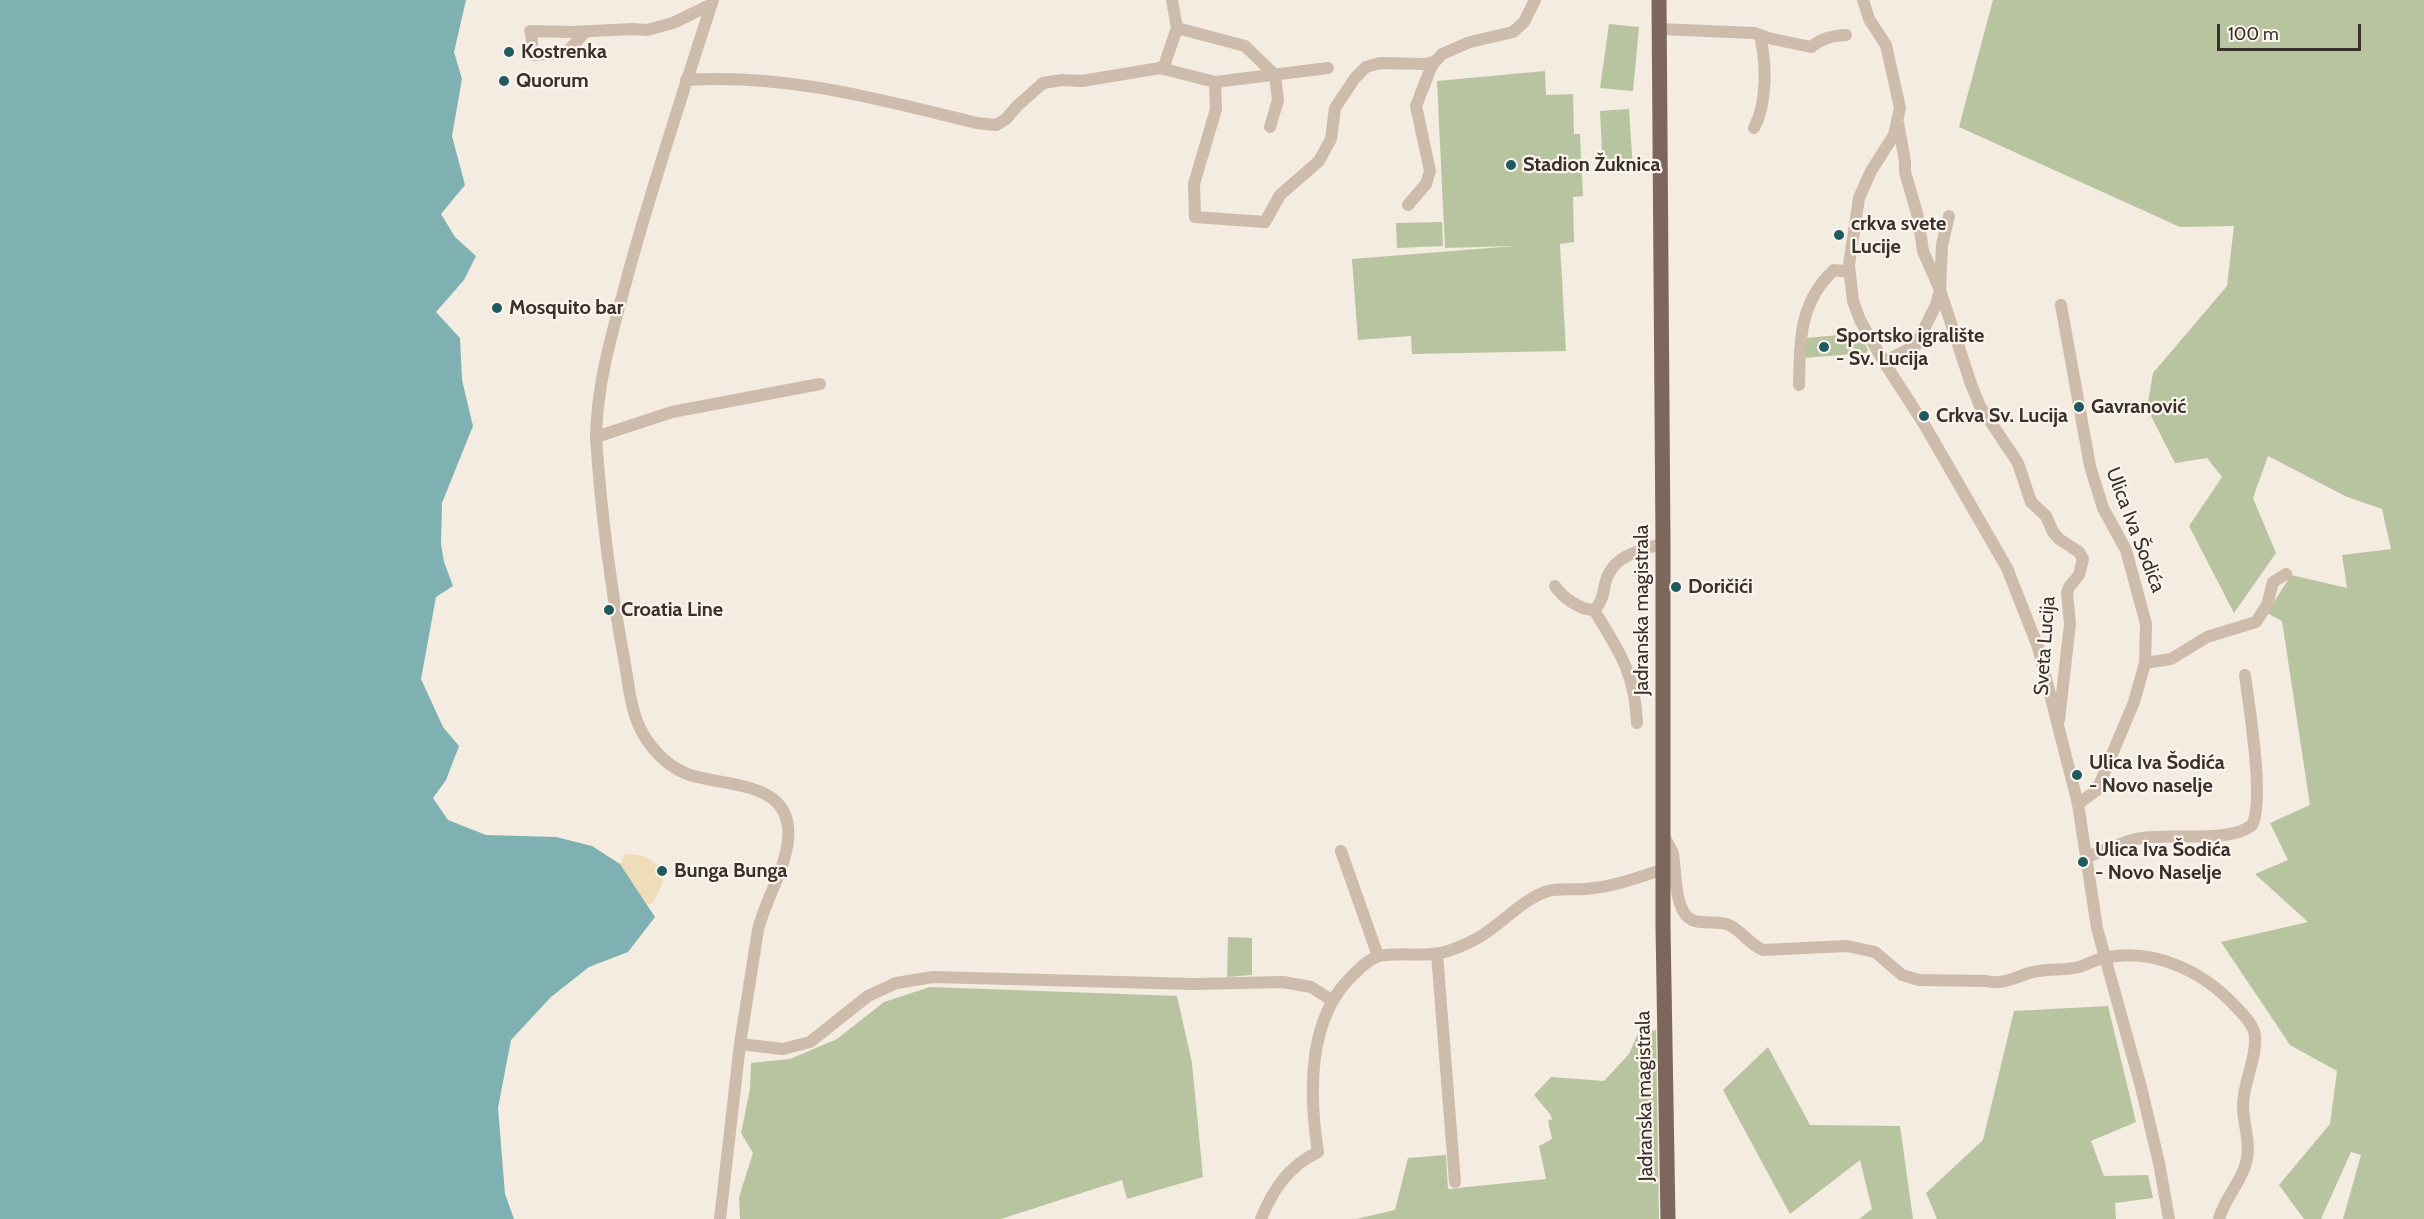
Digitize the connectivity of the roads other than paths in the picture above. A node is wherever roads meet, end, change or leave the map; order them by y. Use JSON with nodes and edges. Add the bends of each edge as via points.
{"nodes":[{"id":1,"x":1172,"y":0,"type":"edge"},
{"id":2,"x":1535,"y":0,"type":"edge"},
{"id":3,"x":1659,"y":0,"type":"edge"},
{"id":4,"x":1863,"y":0,"type":"edge"},
{"id":5,"x":712,"y":2,"type":"edge"},
{"id":6,"x":1178,"y":28,"type":"junction"},
{"id":7,"x":1659,"y":29,"type":"junction"},
{"id":8,"x":586,"y":31,"type":"junction"},
{"id":9,"x":1761,"y":34,"type":"junction"},
{"id":10,"x":1846,"y":35,"type":"dead end"},
{"id":11,"x":1436,"y":61,"type":"junction"},
{"id":12,"x":1328,"y":68,"type":"dead end"},
{"id":13,"x":1163,"y":69,"type":"junction"},
{"id":14,"x":1275,"y":75,"type":"junction"},
{"id":15,"x":686,"y":80,"type":"junction"},
{"id":16,"x":1215,"y":82,"type":"junction"},
{"id":17,"x":1898,"y":122,"type":"junction"},
{"id":18,"x":1270,"y":127,"type":"dead end"},
{"id":19,"x":1754,"y":128,"type":"dead end"},
{"id":20,"x":1408,"y":204,"type":"dead end"},
{"id":21,"x":1949,"y":216,"type":"dead end"},
{"id":22,"x":1850,"y":272,"type":"junction"},
{"id":23,"x":1940,"y":290,"type":"junction"},
{"id":24,"x":2061,"y":305,"type":"dead end"},
{"id":25,"x":1884,"y":362,"type":"junction"},
{"id":26,"x":820,"y":384,"type":"dead end"},
{"id":27,"x":1799,"y":385,"type":"dead end"},
{"id":28,"x":596,"y":437,"type":"junction"},
{"id":29,"x":1663,"y":543,"type":"junction"},
{"id":30,"x":2286,"y":574,"type":"dead end"},
{"id":31,"x":1555,"y":586,"type":"dead end"},
{"id":32,"x":1594,"y":610,"type":"junction"},
{"id":33,"x":2145,"y":663,"type":"junction"},
{"id":34,"x":2245,"y":675,"type":"dead end"},
{"id":35,"x":1637,"y":723,"type":"dead end"},
{"id":36,"x":2058,"y":728,"type":"junction"},
{"id":37,"x":2078,"y":804,"type":"junction"},
{"id":38,"x":1664,"y":837,"type":"junction"},
{"id":39,"x":1341,"y":851,"type":"dead end"},
{"id":40,"x":2087,"y":857,"type":"junction"},
{"id":41,"x":1664,"y":869,"type":"junction"},
{"id":42,"x":1437,"y":954,"type":"junction"},
{"id":43,"x":1378,"y":956,"type":"junction"},
{"id":44,"x":2104,"y":957,"type":"junction"},
{"id":45,"x":1333,"y":1001,"type":"junction"},
{"id":46,"x":740,"y":1044,"type":"junction"},
{"id":47,"x":1455,"y":1182,"type":"dead end"},
{"id":48,"x":720,"y":1219,"type":"edge"},
{"id":49,"x":1261,"y":1219,"type":"edge"},
{"id":50,"x":1668,"y":1219,"type":"edge"},
{"id":51,"x":2169,"y":1219,"type":"edge"},
{"id":52,"x":2219,"y":1219,"type":"edge"}],
"edges":[{"from":1,"to":6,"type":"street"},
{"from":2,"to":11,"type":"street","via":[[1524,22],[1513,32],[1470,42],[1442,54]]},
{"from":3,"to":7,"type":"main road","name":"Jadranska magistrala"},
{"from":4,"to":17,"type":"street","name":"Sveta Lucija","via":[[1869,19],[1886,45],[1899,95]]},
{"from":5,"to":8,"type":"street","via":[[673,23],[647,30]]},
{"from":5,"to":15,"type":"street"},
{"from":6,"to":13,"type":"street"},
{"from":6,"to":14,"type":"street","via":[[1245,46]]},
{"from":7,"to":9,"type":"street"},
{"from":7,"to":29,"type":"main road","name":"Jadranska magistrala"},
{"from":8,"to":8,"type":"street","via":[[531,31],[533,55],[567,52]]},
{"from":9,"to":10,"type":"street","via":[[1812,47],[1830,36]]},
{"from":9,"to":19,"type":"street","via":[[1764,91]]},
{"from":11,"to":16,"type":"street","via":[[1366,66],[1335,108],[1331,139],[1319,161],[1280,195],[1265,222],[1195,217],[1194,184],[1216,109]]},
{"from":11,"to":20,"type":"street","via":[[1416,106],[1430,171],[1426,184]]},
{"from":12,"to":14,"type":"street"},
{"from":13,"to":15,"type":"street","via":[[1043,83],[996,125],[842,91],[749,78]]},
{"from":13,"to":16,"type":"street"},
{"from":14,"to":16,"type":"street"},
{"from":14,"to":18,"type":"street","via":[[1278,100]]},
{"from":15,"to":28,"type":"street","via":[[604,360]]},
{"from":17,"to":22,"type":"street","name":"Sveta Lucija","via":[[1859,198]]},
{"from":17,"to":23,"type":"street","name":"Sveta Lucija","via":[[1923,251]]},
{"from":21,"to":23,"type":"street","name":"Sveta Lucija","via":[[1942,245]]},
{"from":22,"to":25,"type":"street","name":"Sveta Lucija","via":[[1860,320]]},
{"from":22,"to":27,"type":"street","via":[[1834,270],[1806,311]]},
{"from":23,"to":25,"type":"street","name":"Sveta Lucija","via":[[1920,340]]},
{"from":23,"to":36,"type":"street","name":"Sveta Lucija","via":[[1980,406],[2013,454],[2031,502],[2046,516],[2059,539],[2083,559],[2079,575],[2067,593],[2070,624]]},
{"from":24,"to":33,"type":"street","name":"Ulica Iva Šodića","via":[[2090,466],[2103,508],[2126,550],[2144,610]]},
{"from":25,"to":36,"type":"street","name":"Sveta Lucija","via":[[2007,568],[2038,647]]},
{"from":26,"to":28,"type":"street","via":[[672,412]]},
{"from":28,"to":46,"type":"street","via":[[619,633],[642,732],[651,747],[673,766],[690,775],[758,790],[771,798],[786,818],[788,843],[762,912]]},
{"from":29,"to":32,"type":"street","via":[[1630,554],[1614,565]]},
{"from":29,"to":38,"type":"main road","name":"Jadranska magistrala"},
{"from":30,"to":33,"type":"street","via":[[2273,582],[2267,605],[2256,622],[2207,637],[2171,659]]},
{"from":31,"to":32,"type":"street","via":[[1565,598]]},
{"from":32,"to":35,"type":"street","via":[[1626,664],[1636,696]]},
{"from":33,"to":37,"type":"street","name":"Ulica Iva Šodića","via":[[2134,702],[2097,790]]},
{"from":34,"to":40,"type":"street","via":[[2258,808],[2252,825],[2239,832],[2208,836],[2136,839]]},
{"from":36,"to":37,"type":"street","name":"Sveta Lucija"},
{"from":37,"to":40,"type":"street","name":"Sveta Lucija"},
{"from":38,"to":41,"type":"main road","name":"Jadranska magistrala"},
{"from":38,"to":44,"type":"street","via":[[1672,850],[1685,915],[1692,920],[1726,924],[1763,950],[1847,946],[1875,952],[1902,975],[1919,980],[1996,983],[2031,973],[2079,967]]},
{"from":39,"to":43,"type":"street"},
{"from":40,"to":44,"type":"street","name":"Sveta Lucija"},
{"from":41,"to":42,"type":"street","via":[[1619,885],[1548,891],[1477,939]]},
{"from":41,"to":50,"type":"main road","name":"Jadranska magistrala"},
{"from":42,"to":43,"type":"street"},
{"from":42,"to":47,"type":"street"},
{"from":43,"to":45,"type":"street","via":[[1348,979]]},
{"from":44,"to":51,"type":"street","name":"Sveta Lucija","via":[[2141,1087]]},
{"from":44,"to":52,"type":"street","via":[[2152,957],[2190,971],[2218,988],[2251,1025],[2255,1035],[2243,1106],[2248,1150],[2245,1168]]},
{"from":45,"to":46,"type":"street","via":[[1311,987],[1283,982],[1194,984],[933,977],[896,983],[868,996],[810,1042],[783,1049]]},
{"from":45,"to":49,"type":"street","via":[[1314,1061],[1318,1152],[1281,1180]]},
{"from":46,"to":48,"type":"street"}]}
